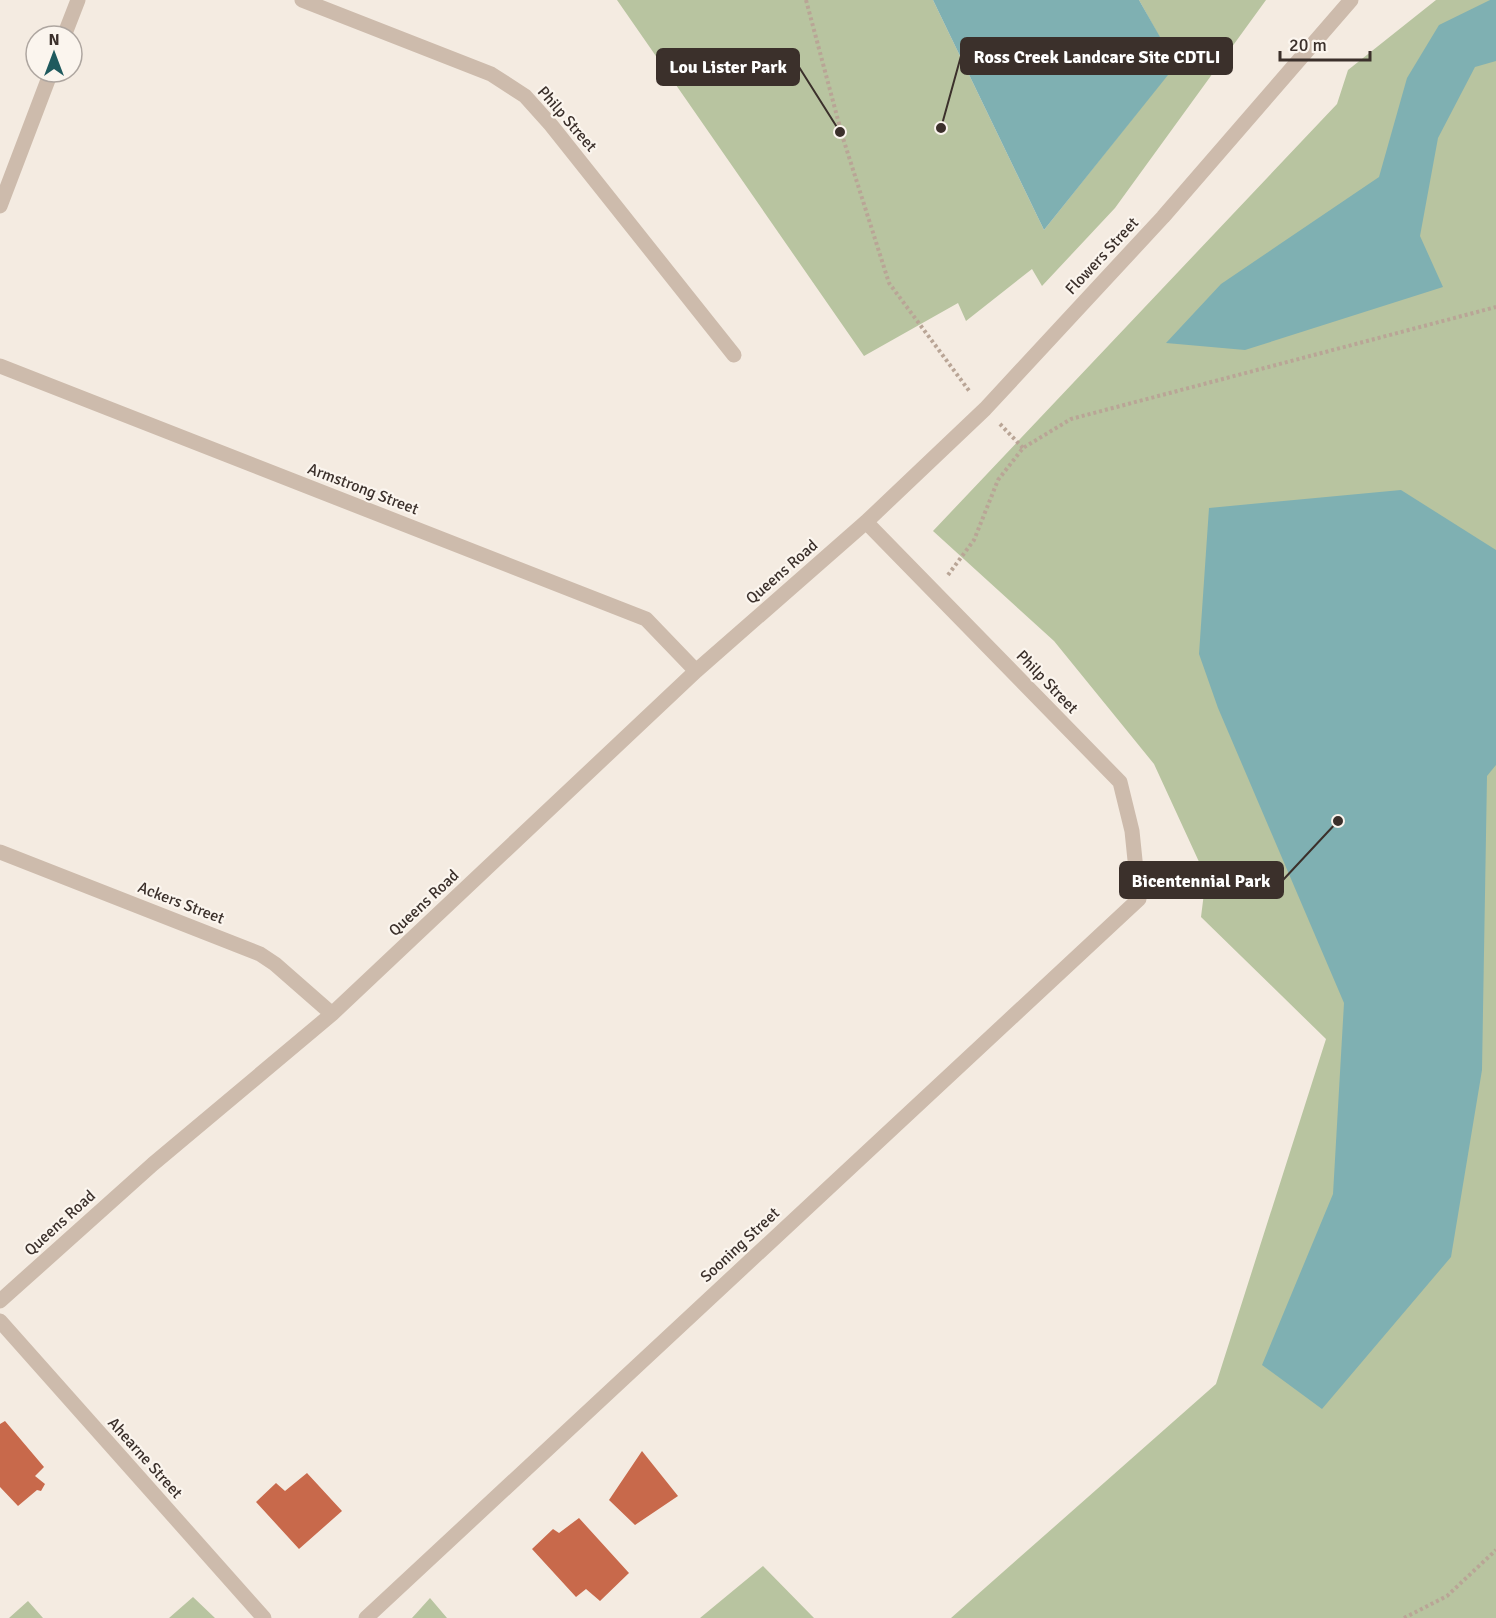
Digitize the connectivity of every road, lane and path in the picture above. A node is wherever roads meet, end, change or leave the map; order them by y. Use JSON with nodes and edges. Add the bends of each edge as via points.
{"nodes":[{"id":1,"x":78,"y":0,"type":"edge"},
{"id":2,"x":302,"y":0,"type":"edge"},
{"id":3,"x":806,"y":0,"type":"edge"},
{"id":4,"x":1351,"y":0,"type":"edge"},
{"id":5,"x":69,"y":24,"type":"edge"},
{"id":6,"x":46,"y":84,"type":"edge"},
{"id":7,"x":0,"y":206,"type":"edge"},
{"id":8,"x":1496,"y":307,"type":"edge"},
{"id":9,"x":734,"y":355,"type":"dead end"},
{"id":10,"x":0,"y":366,"type":"edge"},
{"id":11,"x":986,"y":410,"type":"junction"},
{"id":12,"x":1023,"y":448,"type":"junction"},
{"id":13,"x":866,"y":522,"type":"junction"},
{"id":14,"x":933,"y":592,"type":"junction"},
{"id":15,"x":696,"y":671,"type":"junction"},
{"id":16,"x":0,"y":852,"type":"edge"},
{"id":17,"x":1139,"y":899,"type":"joint"},
{"id":18,"x":332,"y":1014,"type":"junction"},
{"id":19,"x":0,"y":1301,"type":"edge"},
{"id":20,"x":0,"y":1322,"type":"edge"},
{"id":21,"x":1496,"y":1550,"type":"edge"},
{"id":22,"x":264,"y":1618,"type":"edge"},
{"id":23,"x":366,"y":1618,"type":"edge"},
{"id":24,"x":1404,"y":1618,"type":"edge"}],
"edges":[{"from":1,"to":5,"type":"street"},
{"from":2,"to":9,"type":"street","name":"Philp Street","via":[[492,74],[525,96]]},
{"from":3,"to":11,"type":"path","via":[[842,135],[889,282]]},
{"from":4,"to":11,"type":"street","name":"Flowers Street","via":[[1163,217]]},
{"from":6,"to":7,"type":"street"},
{"from":8,"to":12,"type":"path","via":[[1071,419]]},
{"from":10,"to":15,"type":"street","name":"Armstrong Street","via":[[646,619]]},
{"from":11,"to":12,"type":"path"},
{"from":11,"to":13,"type":"street","name":"Flowers Street"},
{"from":12,"to":14,"type":"path","via":[[998,480],[974,540]]},
{"from":13,"to":14,"type":"street","name":"Philp Street"},
{"from":13,"to":15,"type":"street","name":"Queens Road"},
{"from":14,"to":17,"type":"street","name":"Philp Street","via":[[1120,782],[1132,831]]},
{"from":15,"to":18,"type":"street","name":"Queens Road"},
{"from":16,"to":18,"type":"street","name":"Ackers Street","via":[[260,954]]},
{"from":17,"to":23,"type":"street","name":"Sooning Street"},
{"from":18,"to":19,"type":"street","name":"Queens Road","via":[[153,1164]]},
{"from":20,"to":22,"type":"street","name":"Ahearne Street"},
{"from":21,"to":24,"type":"path","via":[[1447,1596]]}]}
